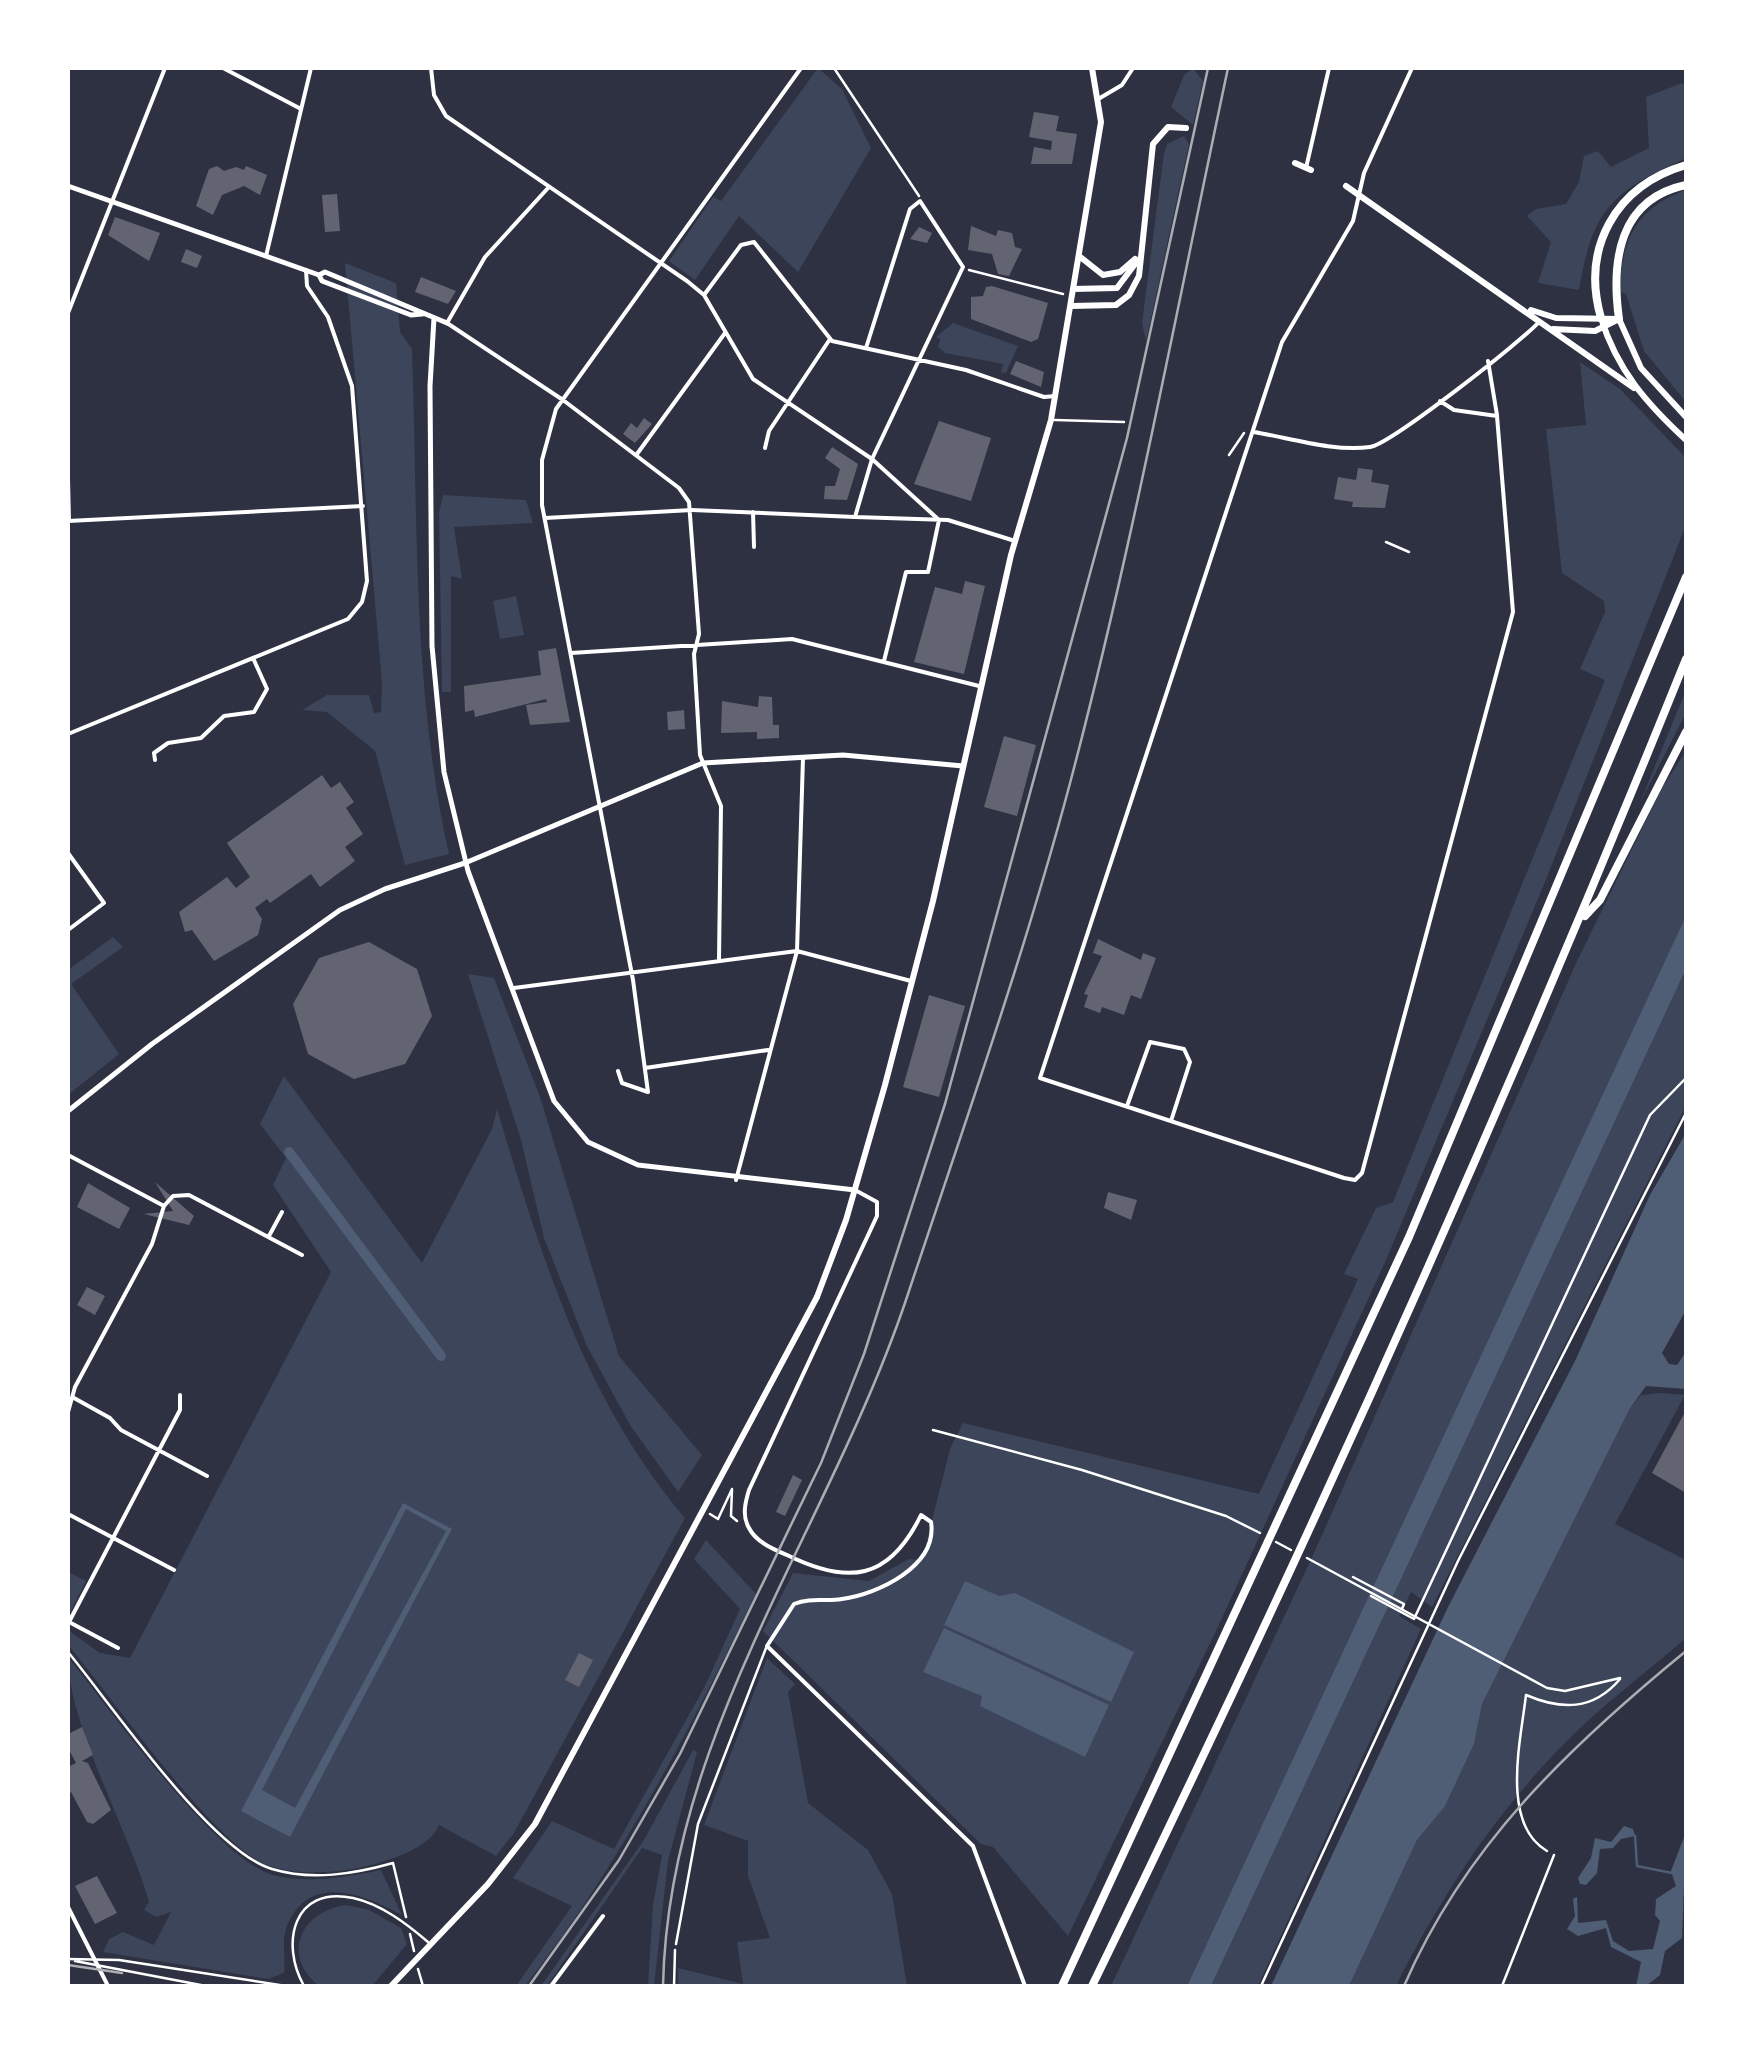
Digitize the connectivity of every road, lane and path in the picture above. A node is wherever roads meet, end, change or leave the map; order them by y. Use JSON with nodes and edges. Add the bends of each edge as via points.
{"nodes":[{"id":1,"x":165,"y":68,"type":"edge"},
{"id":2,"x":222,"y":68,"type":"edge"},
{"id":3,"x":311,"y":68,"type":"edge"},
{"id":4,"x":431,"y":68,"type":"edge"},
{"id":5,"x":801,"y":68,"type":"edge"},
{"id":6,"x":834,"y":68,"type":"edge"},
{"id":7,"x":1092,"y":68,"type":"edge"},
{"id":8,"x":1133,"y":68,"type":"edge"},
{"id":9,"x":1330,"y":68,"type":"edge"},
{"id":10,"x":1412,"y":68,"type":"edge"},
{"id":11,"x":1100,"y":98,"type":"junction"},
{"id":12,"x":301,"y":109,"type":"junction"},
{"id":13,"x":1186,"y":128,"type":"dead end"},
{"id":14,"x":1295,"y":163,"type":"dead end"},
{"id":15,"x":1686,"y":165,"type":"edge"},
{"id":16,"x":1309,"y":169,"type":"joint"},
{"id":17,"x":1686,"y":185,"type":"edge"},
{"id":18,"x":68,"y":186,"type":"edge"},
{"id":19,"x":1346,"y":186,"type":"dead end"},
{"id":20,"x":548,"y":188,"type":"junction"},
{"id":21,"x":1359,"y":194,"type":"junction"},
{"id":22,"x":113,"y":198,"type":"junction"},
{"id":23,"x":926,"y":205,"type":"junction"},
{"id":24,"x":1139,"y":254,"type":"junction"},
{"id":25,"x":266,"y":256,"type":"junction"},
{"id":26,"x":1079,"y":256,"type":"junction"},
{"id":27,"x":658,"y":264,"type":"junction"},
{"id":28,"x":963,"y":267,"type":"junction"},
{"id":29,"x":306,"y":270,"type":"junction"},
{"id":30,"x":1073,"y":293,"type":"junction"},
{"id":31,"x":704,"y":296,"type":"junction"},
{"id":32,"x":1070,"y":306,"type":"junction"},
{"id":33,"x":1525,"y":308,"type":"junction"},
{"id":34,"x":68,"y":312,"type":"edge"},
{"id":35,"x":434,"y":318,"type":"junction"},
{"id":36,"x":1618,"y":319,"type":"junction"},
{"id":37,"x":1539,"y":322,"type":"junction"},
{"id":38,"x":447,"y":323,"type":"junction"},
{"id":39,"x":1602,"y":323,"type":"junction"},
{"id":40,"x":1552,"y":329,"type":"junction"},
{"id":41,"x":725,"y":333,"type":"junction"},
{"id":42,"x":830,"y":339,"type":"junction"},
{"id":43,"x":866,"y":348,"type":"junction"},
{"id":44,"x":920,"y":360,"type":"junction"},
{"id":45,"x":1488,"y":361,"type":"junction"},
{"id":46,"x":1634,"y":388,"type":"junction"},
{"id":47,"x":1056,"y":396,"type":"junction"},
{"id":48,"x":564,"y":400,"type":"junction"},
{"id":49,"x":1440,"y":401,"type":"junction"},
{"id":50,"x":788,"y":402,"type":"junction"},
{"id":51,"x":1497,"y":416,"type":"junction"},
{"id":52,"x":1686,"y":417,"type":"edge"},
{"id":53,"x":1051,"y":420,"type":"junction"},
{"id":54,"x":1124,"y":422,"type":"dead end"},
{"id":55,"x":1254,"y":432,"type":"junction"},
{"id":56,"x":1686,"y":440,"type":"edge"},
{"id":57,"x":765,"y":448,"type":"dead end"},
{"id":58,"x":636,"y":455,"type":"junction"},
{"id":59,"x":1229,"y":456,"type":"dead end"},
{"id":60,"x":872,"y":460,"type":"junction"},
{"id":61,"x":68,"y":479,"type":"edge"},
{"id":62,"x":363,"y":506,"type":"junction"},
{"id":63,"x":692,"y":510,"type":"junction"},
{"id":64,"x":753,"y":512,"type":"junction"},
{"id":65,"x":856,"y":517,"type":"junction"},
{"id":66,"x":545,"y":518,"type":"junction"},
{"id":67,"x":938,"y":520,"type":"junction"},
{"id":68,"x":68,"y":521,"type":"edge"},
{"id":69,"x":1015,"y":542,"type":"junction"},
{"id":70,"x":1386,"y":542,"type":"dead end"},
{"id":71,"x":754,"y":548,"type":"dead end"},
{"id":72,"x":1408,"y":552,"type":"dead end"},
{"id":73,"x":1686,"y":577,"type":"edge"},
{"id":74,"x":696,"y":643,"type":"junction"},
{"id":75,"x":570,"y":652,"type":"junction"},
{"id":76,"x":253,"y":658,"type":"junction"},
{"id":77,"x":1686,"y":659,"type":"edge"},
{"id":78,"x":884,"y":662,"type":"junction"},
{"id":79,"x":980,"y":686,"type":"junction"},
{"id":80,"x":1686,"y":732,"type":"edge"},
{"id":81,"x":68,"y":734,"type":"edge"},
{"id":82,"x":803,"y":756,"type":"junction"},
{"id":83,"x":154,"y":760,"type":"dead end"},
{"id":84,"x":703,"y":762,"type":"junction"},
{"id":85,"x":962,"y":766,"type":"junction"},
{"id":86,"x":600,"y":808,"type":"junction"},
{"id":87,"x":68,"y":854,"type":"edge"},
{"id":88,"x":465,"y":863,"type":"junction"},
{"id":89,"x":1580,"y":922,"type":"junction"},
{"id":90,"x":68,"y":930,"type":"edge"},
{"id":91,"x":797,"y":952,"type":"junction"},
{"id":92,"x":718,"y":959,"type":"junction"},
{"id":93,"x":629,"y":970,"type":"junction"},
{"id":94,"x":912,"y":981,"type":"junction"},
{"id":95,"x":509,"y":988,"type":"junction"},
{"id":96,"x":768,"y":1050,"type":"junction"},
{"id":97,"x":646,"y":1068,"type":"junction"},
{"id":98,"x":618,"y":1070,"type":"dead end"},
{"id":99,"x":1686,"y":1078,"type":"edge"},
{"id":100,"x":1127,"y":1106,"type":"junction"},
{"id":101,"x":68,"y":1110,"type":"edge"},
{"id":102,"x":1686,"y":1113,"type":"edge"},
{"id":103,"x":1170,"y":1121,"type":"junction"},
{"id":104,"x":68,"y":1155,"type":"edge"},
{"id":105,"x":736,"y":1180,"type":"junction"},
{"id":106,"x":855,"y":1190,"type":"junction"},
{"id":107,"x":164,"y":1206,"type":"junction"},
{"id":108,"x":282,"y":1212,"type":"dead end"},
{"id":109,"x":269,"y":1236,"type":"junction"},
{"id":110,"x":302,"y":1254,"type":"dead end"},
{"id":111,"x":180,"y":1395,"type":"dead end"},
{"id":112,"x":70,"y":1397,"type":"edge"},
{"id":113,"x":68,"y":1412,"type":"edge"},
{"id":114,"x":934,"y":1430,"type":"dead end"},
{"id":115,"x":158,"y":1451,"type":"junction"},
{"id":116,"x":207,"y":1476,"type":"dead end"},
{"id":117,"x":705,"y":1510,"type":"junction"},
{"id":118,"x":68,"y":1514,"type":"edge"},
{"id":119,"x":736,"y":1520,"type":"dead end"},
{"id":120,"x":112,"y":1538,"type":"junction"},
{"id":121,"x":174,"y":1570,"type":"dead end"},
{"id":122,"x":1401,"y":1610,"type":"junction"},
{"id":123,"x":767,"y":1646,"type":"junction"},
{"id":124,"x":118,"y":1648,"type":"dead end"},
{"id":125,"x":68,"y":1652,"type":"edge"},
{"id":126,"x":1554,"y":1855,"type":"joint"},
{"id":127,"x":399,"y":1884,"type":"dead end"},
{"id":128,"x":68,"y":1907,"type":"edge"},
{"id":129,"x":603,"y":1916,"type":"dead end"},
{"id":130,"x":429,"y":1943,"type":"junction"},
{"id":131,"x":676,"y":1944,"type":"joint"},
{"id":132,"x":68,"y":1959,"type":"edge"},
{"id":133,"x":108,"y":1986,"type":"edge"},
{"id":134,"x":206,"y":1986,"type":"edge"},
{"id":135,"x":286,"y":1986,"type":"edge"},
{"id":136,"x":304,"y":1986,"type":"edge"},
{"id":137,"x":391,"y":1986,"type":"edge"},
{"id":138,"x":551,"y":1986,"type":"edge"},
{"id":139,"x":674,"y":1986,"type":"edge"},
{"id":140,"x":1025,"y":1986,"type":"edge"},
{"id":141,"x":1062,"y":1986,"type":"edge"},
{"id":142,"x":1092,"y":1986,"type":"edge"},
{"id":143,"x":1261,"y":1986,"type":"edge"},
{"id":144,"x":1502,"y":1986,"type":"edge"}],
"edges":[{"from":1,"to":22,"type":"street"},
{"from":2,"to":12,"type":"street"},
{"from":3,"to":12,"type":"street"},
{"from":4,"to":20,"type":"street","via":[[442,111]]},
{"from":5,"to":27,"type":"street"},
{"from":6,"to":23,"type":"path"},
{"from":7,"to":11,"type":"main road"},
{"from":8,"to":11,"type":"street","via":[[1122,85]]},
{"from":9,"to":16,"type":"street"},
{"from":10,"to":21,"type":"street"},
{"from":11,"to":26,"type":"main road"},
{"from":12,"to":25,"type":"street"},
{"from":13,"to":24,"type":"main road","via":[[1168,127],[1154,144]]},
{"from":14,"to":16,"type":"main road"},
{"from":15,"to":39,"type":"highway","via":[[1632,194],[1603,230],[1594,277]]},
{"from":17,"to":36,"type":"highway","via":[[1658,195],[1628,224],[1615,270]]},
{"from":18,"to":22,"type":"street"},
{"from":19,"to":21,"type":"main road"},
{"from":20,"to":27,"type":"street"},
{"from":20,"to":38,"type":"street","via":[[484,257]]},
{"from":21,"to":33,"type":"main road"},
{"from":21,"to":55,"type":"street","via":[[1352,220],[1287,328]]},
{"from":22,"to":25,"type":"street"},
{"from":22,"to":34,"type":"street"},
{"from":23,"to":28,"type":"street"},
{"from":23,"to":43,"type":"street","via":[[917,201],[910,209]]},
{"from":24,"to":26,"type":"main road","via":[[1112,275],[1096,273]]},
{"from":24,"to":30,"type":"main road","via":[[1117,288]]},
{"from":24,"to":32,"type":"main road","via":[[1139,276],[1122,302]]},
{"from":25,"to":29,"type":"street"},
{"from":26,"to":30,"type":"main road"},
{"from":27,"to":31,"type":"street"},
{"from":27,"to":48,"type":"street"},
{"from":28,"to":30,"type":"path"},
{"from":28,"to":44,"type":"street"},
{"from":29,"to":35,"type":"street","via":[[409,314]]},
{"from":29,"to":62,"type":"street","via":[[307,286],[328,317],[350,377]]},
{"from":30,"to":32,"type":"main road"},
{"from":31,"to":41,"type":"street"},
{"from":31,"to":42,"type":"street","via":[[741,245],[754,242]]},
{"from":32,"to":47,"type":"main road"},
{"from":33,"to":37,"type":"main road"},
{"from":33,"to":39,"type":"main road"},
{"from":35,"to":38,"type":"street"},
{"from":35,"to":88,"type":"street","via":[[434,693]]},
{"from":36,"to":39,"type":"main road"},
{"from":36,"to":52,"type":"main road","via":[[1641,368]]},
{"from":37,"to":40,"type":"main road"},
{"from":37,"to":45,"type":"street"},
{"from":38,"to":48,"type":"street"},
{"from":39,"to":40,"type":"main road","via":[[1580,333]]},
{"from":39,"to":46,"type":"main road"},
{"from":40,"to":46,"type":"main road"},
{"from":41,"to":50,"type":"street","via":[[750,375]]},
{"from":41,"to":58,"type":"street"},
{"from":42,"to":43,"type":"street"},
{"from":42,"to":50,"type":"street"},
{"from":43,"to":44,"type":"street"},
{"from":44,"to":47,"type":"street"},
{"from":44,"to":60,"type":"street"},
{"from":45,"to":49,"type":"street"},
{"from":45,"to":51,"type":"street"},
{"from":46,"to":56,"type":"main road"},
{"from":47,"to":53,"type":"main road"},
{"from":48,"to":58,"type":"street"},
{"from":48,"to":66,"type":"street","via":[[542,460]]},
{"from":49,"to":51,"type":"street","via":[[1454,410]]},
{"from":49,"to":55,"type":"street","via":[[1370,447]]},
{"from":50,"to":57,"type":"street"},
{"from":50,"to":60,"type":"street"},
{"from":51,"to":103,"type":"street","via":[[1513,612],[1362,1174],[1344,1178]]},
{"from":53,"to":54,"type":"lane"},
{"from":53,"to":69,"type":"main road"},
{"from":55,"to":59,"type":"path","via":[[1247,430]]},
{"from":55,"to":100,"type":"street","via":[[1040,1078]]},
{"from":58,"to":63,"type":"street","via":[[678,488]]},
{"from":60,"to":65,"type":"street"},
{"from":60,"to":67,"type":"street"},
{"from":61,"to":68,"type":"street"},
{"from":62,"to":68,"type":"street"},
{"from":62,"to":76,"type":"street","via":[[367,581],[356,612]]},
{"from":63,"to":64,"type":"street"},
{"from":63,"to":66,"type":"street"},
{"from":63,"to":74,"type":"street"},
{"from":64,"to":65,"type":"street"},
{"from":64,"to":71,"type":"street"},
{"from":65,"to":67,"type":"street"},
{"from":66,"to":75,"type":"street"},
{"from":67,"to":69,"type":"street"},
{"from":67,"to":78,"type":"street","via":[[928,572],[906,572]]},
{"from":69,"to":79,"type":"main road"},
{"from":70,"to":72,"type":"path"},
{"from":73,"to":141,"type":"highway","via":[[1409,1236]]},
{"from":74,"to":75,"type":"street"},
{"from":74,"to":78,"type":"street","via":[[799,640]]},
{"from":74,"to":84,"type":"street"},
{"from":75,"to":86,"type":"street"},
{"from":76,"to":81,"type":"street"},
{"from":76,"to":83,"type":"street","via":[[267,689],[254,712],[224,716],[201,738],[168,742]]},
{"from":77,"to":89,"type":"highway"},
{"from":78,"to":79,"type":"street"},
{"from":79,"to":85,"type":"main road"},
{"from":80,"to":89,"type":"highway","via":[[1600,900]]},
{"from":82,"to":84,"type":"street"},
{"from":82,"to":85,"type":"street"},
{"from":82,"to":91,"type":"street"},
{"from":84,"to":86,"type":"street"},
{"from":84,"to":92,"type":"street","via":[[721,806]]},
{"from":85,"to":94,"type":"main road"},
{"from":86,"to":88,"type":"street"},
{"from":86,"to":93,"type":"street"},
{"from":87,"to":90,"type":"street","via":[[104,903]]},
{"from":88,"to":95,"type":"street"},
{"from":88,"to":101,"type":"street","via":[[385,889],[318,924]]},
{"from":89,"to":142,"type":"highway","via":[[1310,1528]]},
{"from":91,"to":92,"type":"street"},
{"from":91,"to":94,"type":"street"},
{"from":91,"to":96,"type":"street"},
{"from":92,"to":93,"type":"street"},
{"from":93,"to":95,"type":"street"},
{"from":93,"to":97,"type":"street"},
{"from":94,"to":106,"type":"main road"},
{"from":95,"to":105,"type":"street","via":[[554,1102],[583,1138],[638,1165]]},
{"from":96,"to":97,"type":"street"},
{"from":96,"to":105,"type":"street"},
{"from":97,"to":98,"type":"street","via":[[648,1092],[622,1084]]},
{"from":99,"to":122,"type":"path","via":[[1652,1111],[1414,1620],[1350,1584],[1354,1577],[1404,1604]]},
{"from":100,"to":103,"type":"street"},
{"from":100,"to":103,"type":"street","via":[[1150,1042],[1184,1049],[1190,1062]]},
{"from":102,"to":143,"type":"path","via":[[1458,1561]]},
{"from":104,"to":107,"type":"street"},
{"from":105,"to":106,"type":"street"},
{"from":106,"to":117,"type":"main road","via":[[816,1297]]},
{"from":106,"to":123,"type":"street","via":[[876,1202],[877,1216],[745,1504],[748,1528],[770,1547],[841,1575],[872,1568],[898,1552],[921,1515],[932,1528],[918,1562],[862,1595],[794,1604]]},
{"from":107,"to":109,"type":"street","via":[[172,1196],[189,1195]]},
{"from":107,"to":112,"type":"street"},
{"from":108,"to":109,"type":"street"},
{"from":109,"to":110,"type":"street"},
{"from":111,"to":115,"type":"street","via":[[180,1410]]},
{"from":112,"to":113,"type":"street"},
{"from":112,"to":115,"type":"street"},
{"from":114,"to":122,"type":"path","via":[[1028,1453],[1243,1524]]},
{"from":115,"to":116,"type":"street"},
{"from":115,"to":120,"type":"street"},
{"from":117,"to":119,"type":"path","via":[[718,1519],[732,1489]]},
{"from":117,"to":130,"type":"main road","via":[[535,1824],[496,1876]]},
{"from":118,"to":120,"type":"street"},
{"from":120,"to":121,"type":"street"},
{"from":120,"to":124,"type":"street","via":[[69,1622]]},
{"from":122,"to":126,"type":"path","via":[[1546,1688],[1565,1691],[1620,1678],[1576,1708],[1552,1707],[1526,1695],[1518,1792],[1529,1836]]},
{"from":123,"to":131,"type":"lane","via":[[698,1824]]},
{"from":123,"to":140,"type":"street","via":[[974,1846]]},
{"from":125,"to":127,"type":"path","via":[[238,1850],[271,1869],[304,1875],[393,1862]]},
{"from":126,"to":144,"type":"lane"},
{"from":128,"to":133,"type":"street"},
{"from":129,"to":138,"type":"street"},
{"from":130,"to":136,"type":"lane","via":[[364,1901],[328,1898],[304,1912],[292,1931],[292,1964]]},
{"from":130,"to":137,"type":"main road"},
{"from":131,"to":139,"type":"path"},
{"from":132,"to":134,"type":"lane"},
{"from":132,"to":135,"type":"lane","via":[[118,1960]]}]}
